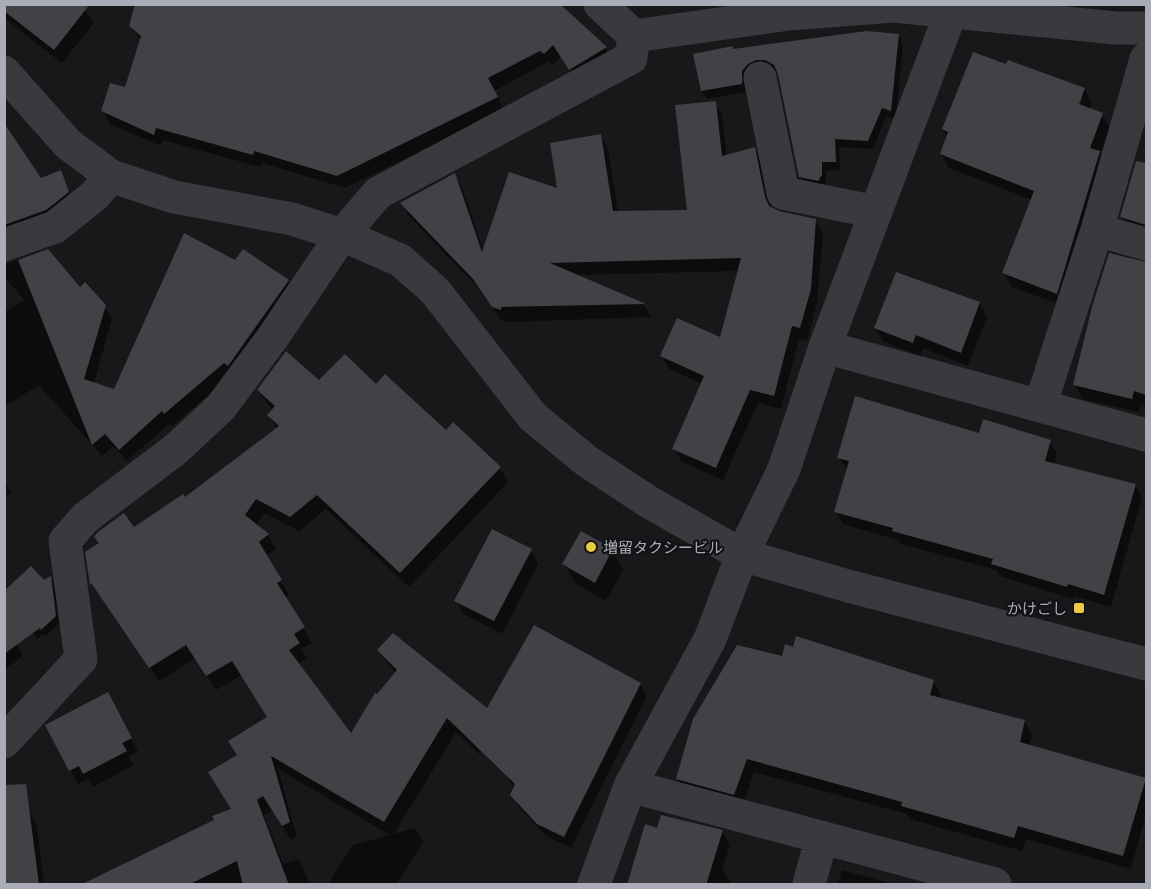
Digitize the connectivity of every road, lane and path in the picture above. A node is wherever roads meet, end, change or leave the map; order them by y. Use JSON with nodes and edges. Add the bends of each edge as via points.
{"nodes":[{"id":1,"x":600,"y":4,"type":"edge"},
{"id":2,"x":952,"y":9,"type":"edge"},
{"id":3,"x":1146,"y":28,"type":"edge"},
{"id":4,"x":634,"y":36,"type":"junction"},
{"id":5,"x":1146,"y":59,"type":"edge"},
{"id":6,"x":4,"y":72,"type":"edge"},
{"id":7,"x":760,"y":78,"type":"dead end"},
{"id":8,"x":111,"y":176,"type":"junction"},
{"id":9,"x":876,"y":212,"type":"junction"},
{"id":10,"x":1097,"y":230,"type":"junction"},
{"id":11,"x":342,"y":235,"type":"junction"},
{"id":12,"x":1146,"y":244,"type":"edge"},
{"id":13,"x":4,"y":245,"type":"edge"},
{"id":14,"x":825,"y":347,"type":"junction"},
{"id":15,"x":1040,"y":406,"type":"junction"},
{"id":16,"x":1146,"y":435,"type":"edge"},
{"id":17,"x":742,"y":555,"type":"junction"},
{"id":18,"x":1146,"y":664,"type":"edge"},
{"id":19,"x":4,"y":742,"type":"edge"},
{"id":20,"x":630,"y":786,"type":"junction"},
{"id":21,"x":822,"y":837,"type":"junction"},
{"id":22,"x":594,"y":885,"type":"edge"},
{"id":23,"x":809,"y":885,"type":"edge"},
{"id":24,"x":995,"y":885,"type":"edge"}],
"edges":[{"from":1,"to":4,"type":"street"},
{"from":2,"to":3,"type":"street"},
{"from":2,"to":4,"type":"street","via":[[893,6],[790,14]]},
{"from":2,"to":9,"type":"street"},
{"from":4,"to":11,"type":"street","via":[[631,58],[378,193]]},
{"from":5,"to":10,"type":"street"},
{"from":6,"to":8,"type":"street","via":[[68,144]]},
{"from":7,"to":9,"type":"street","via":[[783,193]]},
{"from":8,"to":11,"type":"street","via":[[174,198],[292,219]]},
{"from":8,"to":13,"type":"street","via":[[95,195],[55,227]]},
{"from":9,"to":14,"type":"street"},
{"from":10,"to":12,"type":"street"},
{"from":10,"to":15,"type":"street"},
{"from":11,"to":17,"type":"street","via":[[400,260],[435,291],[533,417],[588,462]]},
{"from":11,"to":19,"type":"street","via":[[221,407],[176,449],[85,518],[65,541],[81,659]]},
{"from":14,"to":15,"type":"street"},
{"from":14,"to":17,"type":"street","via":[[784,469]]},
{"from":15,"to":16,"type":"street"},
{"from":17,"to":18,"type":"street"},
{"from":17,"to":20,"type":"street","via":[[710,639]]},
{"from":20,"to":21,"type":"street"},
{"from":20,"to":22,"type":"street"},
{"from":21,"to":23,"type":"street"},
{"from":21,"to":24,"type":"street"}]}
